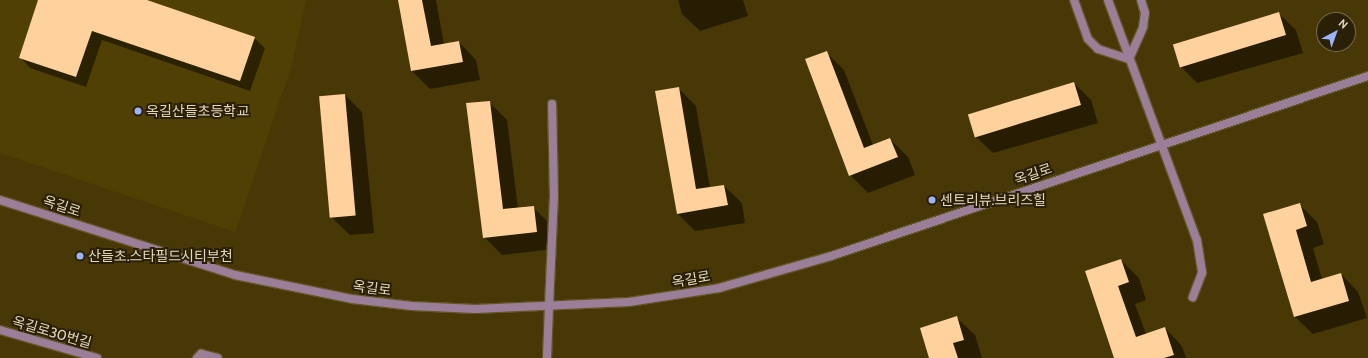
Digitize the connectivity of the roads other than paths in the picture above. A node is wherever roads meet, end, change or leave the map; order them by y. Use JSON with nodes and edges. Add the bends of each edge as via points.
{"nodes":[{"id":1,"x":1074,"y":0,"type":"edge"},
{"id":2,"x":1108,"y":0,"type":"edge"},
{"id":3,"x":1141,"y":0,"type":"edge"},
{"id":4,"x":1129,"y":59,"type":"junction"},
{"id":5,"x":1368,"y":76,"type":"edge"},
{"id":6,"x":552,"y":104,"type":"dead end"},
{"id":7,"x":1162,"y":145,"type":"junction"},
{"id":8,"x":0,"y":200,"type":"edge"},
{"id":9,"x":1193,"y":297,"type":"dead end"},
{"id":10,"x":549,"y":306,"type":"junction"},
{"id":11,"x":0,"y":330,"type":"edge"},
{"id":12,"x":97,"y":358,"type":"edge"},
{"id":13,"x":197,"y":358,"type":"edge"},
{"id":14,"x":218,"y":358,"type":"edge"},
{"id":15,"x":547,"y":358,"type":"edge"}],
"edges":[{"from":1,"to":4,"type":"street","via":[[1088,39],[1098,49]]},
{"from":2,"to":4,"type":"street"},
{"from":3,"to":4,"type":"street","via":[[1145,13],[1143,28]]},
{"from":4,"to":7,"type":"street"},
{"from":5,"to":7,"type":"street","name":"옥길로"},
{"from":6,"to":10,"type":"street","via":[[554,196]]},
{"from":7,"to":9,"type":"street","via":[[1201,255],[1202,273]]},
{"from":7,"to":10,"type":"street","name":"옥길로","via":[[831,256],[718,288],[629,302]]},
{"from":8,"to":10,"type":"street","name":"옥길로","via":[[234,275],[288,287],[412,306],[475,309]]},
{"from":10,"to":15,"type":"street"},
{"from":11,"to":12,"type":"street","name":"옥길로30번길"},
{"from":13,"to":14,"type":"street","via":[[201,354]]}]}
